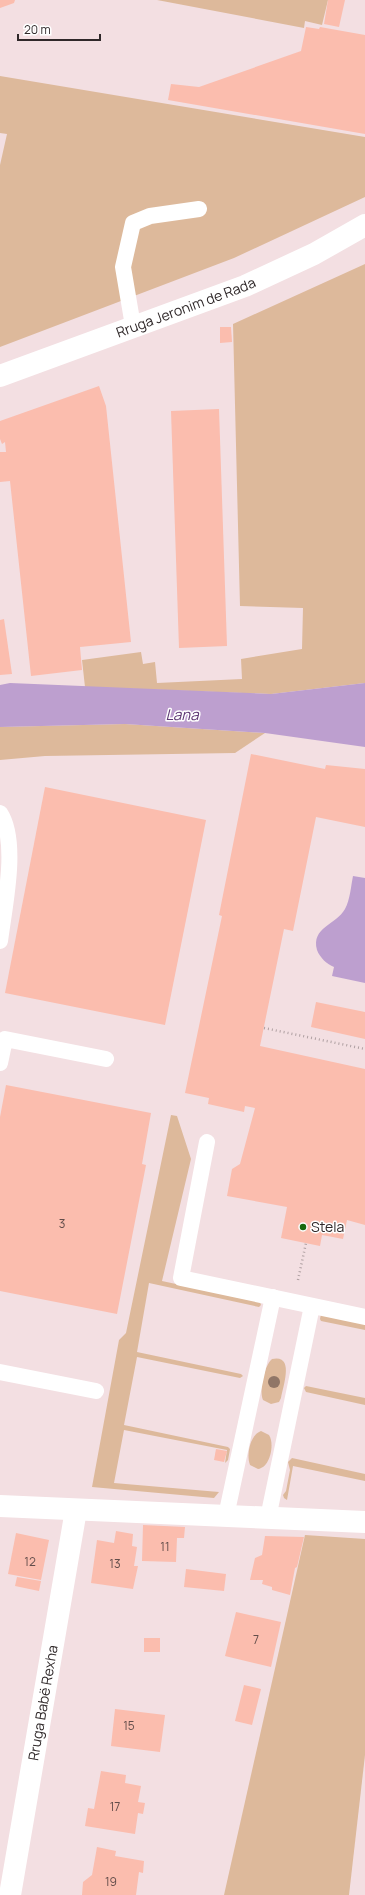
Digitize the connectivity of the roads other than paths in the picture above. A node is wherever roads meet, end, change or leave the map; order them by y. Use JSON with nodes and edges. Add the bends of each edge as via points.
{"nodes":[{"id":1,"x":199,"y":208,"type":"dead end"},
{"id":2,"x":365,"y":225,"type":"edge"},
{"id":3,"x":132,"y":326,"type":"junction"},
{"id":4,"x":0,"y":376,"type":"edge"},
{"id":5,"x":0,"y":813,"type":"edge"},
{"id":6,"x":0,"y":941,"type":"edge"},
{"id":7,"x":106,"y":1059,"type":"dead end"},
{"id":8,"x":0,"y":1063,"type":"edge"},
{"id":9,"x":208,"y":1142,"type":"dead end"},
{"id":10,"x":273,"y":1297,"type":"junction"},
{"id":11,"x":312,"y":1306,"type":"junction"},
{"id":12,"x":365,"y":1317,"type":"edge"},
{"id":13,"x":0,"y":1372,"type":"edge"},
{"id":14,"x":96,"y":1391,"type":"dead end"},
{"id":15,"x":0,"y":1506,"type":"edge"},
{"id":16,"x":76,"y":1510,"type":"junction"},
{"id":17,"x":226,"y":1516,"type":"junction"},
{"id":18,"x":268,"y":1518,"type":"junction"},
{"id":19,"x":365,"y":1522,"type":"edge"},
{"id":20,"x":10,"y":1895,"type":"edge"}],
"edges":[{"from":1,"to":3,"type":"lane","via":[[150,216],[133,223],[123,267]]},
{"from":2,"to":3,"type":"street","name":"Rruga Jeronim de Rada","via":[[314,254],[245,286]]},
{"from":3,"to":4,"type":"street","name":"Rruga Jeronim de Rada"},
{"from":5,"to":6,"type":"lane","via":[[6,833],[9,870]]},
{"from":7,"to":8,"type":"lane","via":[[5,1039]]},
{"from":9,"to":10,"type":"lane","via":[[181,1278]]},
{"from":10,"to":11,"type":"lane"},
{"from":10,"to":17,"type":"lane"},
{"from":11,"to":12,"type":"lane"},
{"from":11,"to":18,"type":"lane"},
{"from":13,"to":14,"type":"lane"},
{"from":15,"to":16,"type":"street"},
{"from":16,"to":17,"type":"street"},
{"from":16,"to":20,"type":"street","name":"Rruga Babë Rexha"},
{"from":17,"to":18,"type":"street"},
{"from":18,"to":19,"type":"street"}]}
